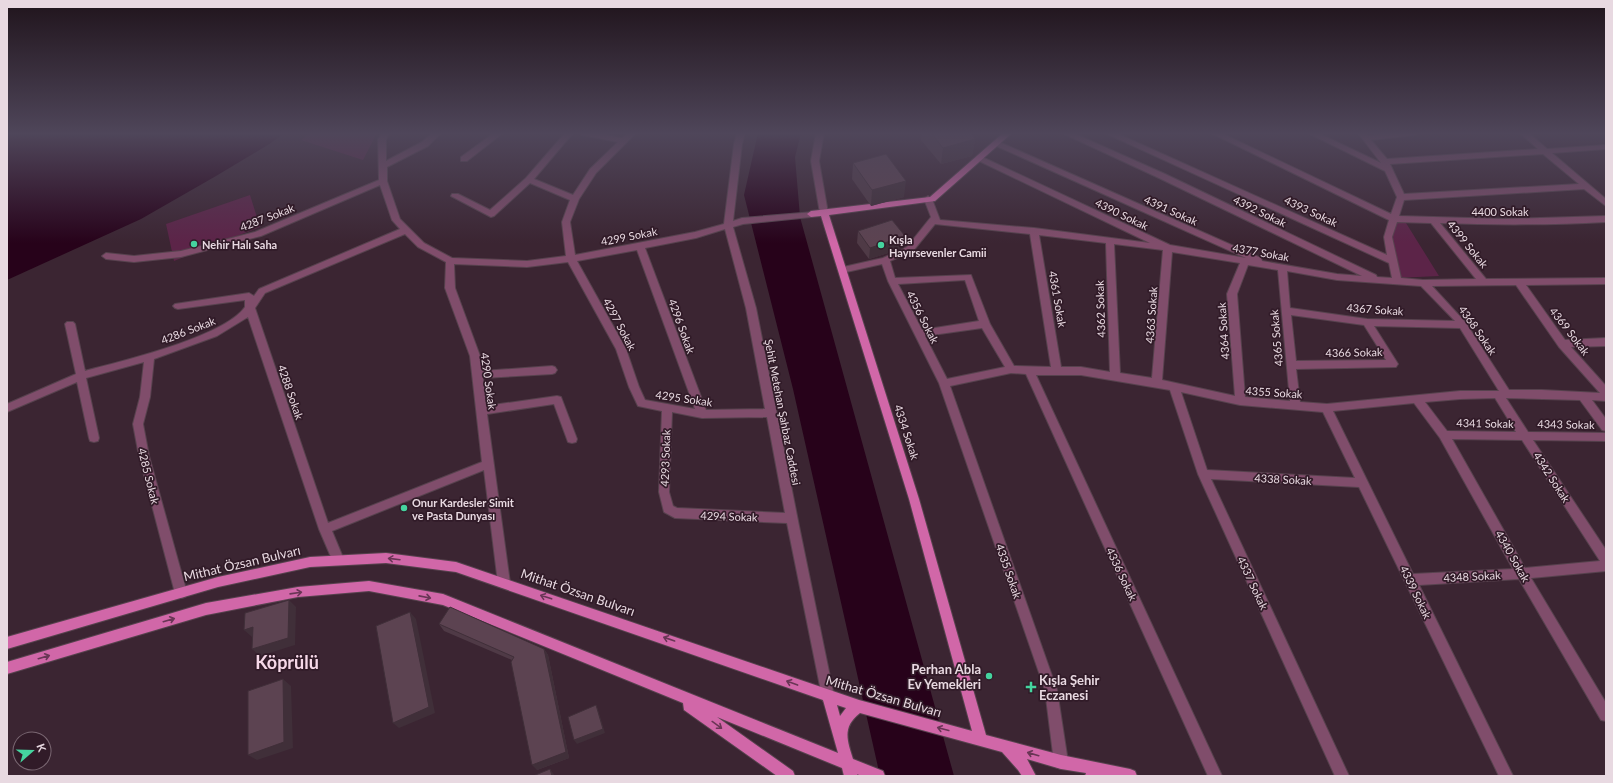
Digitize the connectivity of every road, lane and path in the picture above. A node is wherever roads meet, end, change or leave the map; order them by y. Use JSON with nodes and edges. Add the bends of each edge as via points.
{"nodes":[{"id":1,"x":383,"y":170,"type":"edge"},
{"id":2,"x":538,"y":170,"type":"edge"},
{"id":3,"x":594,"y":170,"type":"edge"},
{"id":4,"x":735,"y":170,"type":"edge"},
{"id":5,"x":816,"y":170,"type":"edge"},
{"id":6,"x":966,"y":170,"type":"edge"},
{"id":7,"x":1004,"y":170,"type":"edge"},
{"id":8,"x":1055,"y":170,"type":"edge"},
{"id":9,"x":1148,"y":170,"type":"edge"},
{"id":10,"x":1190,"y":170,"type":"edge"},
{"id":11,"x":1291,"y":170,"type":"edge"},
{"id":12,"x":1388,"y":170,"type":"edge"},
{"id":13,"x":1567,"y":170,"type":"edge"},
{"id":14,"x":529,"y":180,"type":"junction"},
{"id":15,"x":383,"y":181,"type":"junction"},
{"id":16,"x":1587,"y":186,"type":"junction"},
{"id":17,"x":455,"y":196,"type":"dead end"},
{"id":18,"x":1401,"y":197,"type":"junction"},
{"id":19,"x":575,"y":199,"type":"junction"},
{"id":20,"x":928,"y":199,"type":"junction"},
{"id":21,"x":1606,"y":203,"type":"edge"},
{"id":22,"x":824,"y":213,"type":"junction"},
{"id":23,"x":812,"y":214,"type":"joint"},
{"id":24,"x":936,"y":218,"type":"junction"},
{"id":25,"x":1394,"y":219,"type":"junction"},
{"id":26,"x":1606,"y":219,"type":"edge"},
{"id":27,"x":1434,"y":221,"type":"junction"},
{"id":28,"x":728,"y":225,"type":"junction"},
{"id":29,"x":406,"y":230,"type":"junction"},
{"id":30,"x":1034,"y":231,"type":"junction"},
{"id":31,"x":1110,"y":240,"type":"junction"},
{"id":32,"x":640,"y":246,"type":"junction"},
{"id":33,"x":1168,"y":248,"type":"junction"},
{"id":34,"x":106,"y":256,"type":"dead end"},
{"id":35,"x":571,"y":259,"type":"junction"},
{"id":36,"x":885,"y":260,"type":"junction"},
{"id":37,"x":450,"y":261,"type":"junction"},
{"id":38,"x":1245,"y":261,"type":"junction"},
{"id":39,"x":1393,"y":261,"type":"junction"},
{"id":40,"x":1277,"y":267,"type":"junction"},
{"id":41,"x":842,"y":270,"type":"junction"},
{"id":42,"x":1379,"y":280,"type":"junction"},
{"id":43,"x":892,"y":281,"type":"junction"},
{"id":44,"x":1397,"y":281,"type":"junction"},
{"id":45,"x":1606,"y":281,"type":"edge"},
{"id":46,"x":1483,"y":282,"type":"junction"},
{"id":47,"x":1519,"y":282,"type":"junction"},
{"id":48,"x":1423,"y":283,"type":"junction"},
{"id":49,"x":178,"y":306,"type":"dead end"},
{"id":50,"x":250,"y":308,"type":"junction"},
{"id":51,"x":1286,"y":311,"type":"junction"},
{"id":52,"x":1367,"y":322,"type":"junction"},
{"id":53,"x":70,"y":324,"type":"dead end"},
{"id":54,"x":985,"y":324,"type":"junction"},
{"id":55,"x":1463,"y":325,"type":"junction"},
{"id":56,"x":918,"y":334,"type":"junction"},
{"id":57,"x":1606,"y":342,"type":"edge"},
{"id":58,"x":1562,"y":344,"type":"junction"},
{"id":59,"x":149,"y":357,"type":"junction"},
{"id":60,"x":1291,"y":365,"type":"junction"},
{"id":61,"x":1011,"y":369,"type":"junction"},
{"id":62,"x":552,"y":370,"type":"dead end"},
{"id":63,"x":1029,"y":371,"type":"junction"},
{"id":64,"x":1057,"y":371,"type":"junction"},
{"id":65,"x":478,"y":375,"type":"junction"},
{"id":66,"x":81,"y":376,"type":"junction"},
{"id":67,"x":1115,"y":377,"type":"junction"},
{"id":68,"x":944,"y":383,"type":"junction"},
{"id":69,"x":1157,"y":383,"type":"junction"},
{"id":70,"x":1174,"y":387,"type":"junction"},
{"id":71,"x":1606,"y":393,"type":"edge"},
{"id":72,"x":1503,"y":395,"type":"junction"},
{"id":73,"x":1582,"y":396,"type":"junction"},
{"id":74,"x":1606,"y":397,"type":"edge"},
{"id":75,"x":1417,"y":400,"type":"junction"},
{"id":76,"x":1240,"y":401,"type":"junction"},
{"id":77,"x":642,"y":403,"type":"joint"},
{"id":78,"x":1295,"y":405,"type":"junction"},
{"id":79,"x":7,"y":408,"type":"edge"},
{"id":80,"x":667,"y":408,"type":"junction"},
{"id":81,"x":1326,"y":408,"type":"junction"},
{"id":82,"x":482,"y":411,"type":"junction"},
{"id":83,"x":771,"y":413,"type":"junction"},
{"id":84,"x":702,"y":414,"type":"junction"},
{"id":85,"x":1606,"y":427,"type":"edge"},
{"id":86,"x":1444,"y":435,"type":"junction"},
{"id":87,"x":1524,"y":435,"type":"junction"},
{"id":88,"x":1606,"y":437,"type":"edge"},
{"id":89,"x":94,"y":438,"type":"dead end"},
{"id":90,"x":572,"y":439,"type":"dead end"},
{"id":91,"x":488,"y":464,"type":"junction"},
{"id":92,"x":1203,"y":474,"type":"junction"},
{"id":93,"x":1363,"y":483,"type":"junction"},
{"id":94,"x":668,"y":508,"type":"joint"},
{"id":95,"x":792,"y":518,"type":"junction"},
{"id":96,"x":325,"y":529,"type":"junction"},
{"id":97,"x":338,"y":560,"type":"junction"},
{"id":98,"x":1606,"y":560,"type":"edge"},
{"id":99,"x":1606,"y":566,"type":"edge"},
{"id":100,"x":1522,"y":574,"type":"junction"},
{"id":101,"x":1410,"y":580,"type":"junction"},
{"id":102,"x":504,"y":583,"type":"junction"},
{"id":103,"x":180,"y":593,"type":"junction"},
{"id":104,"x":7,"y":643,"type":"edge"},
{"id":105,"x":7,"y":668,"type":"edge"},
{"id":106,"x":674,"y":694,"type":"junction"},
{"id":107,"x":828,"y":696,"type":"junction"},
{"id":108,"x":859,"y":706,"type":"junction"},
{"id":109,"x":1606,"y":715,"type":"edge"},
{"id":110,"x":840,"y":737,"type":"junction"},
{"id":111,"x":981,"y":739,"type":"junction"},
{"id":112,"x":1005,"y":746,"type":"junction"},
{"id":113,"x":1061,"y":762,"type":"junction"},
{"id":114,"x":853,"y":770,"type":"edge"},
{"id":115,"x":1026,"y":772,"type":"edge"},
{"id":116,"x":1096,"y":772,"type":"edge"},
{"id":117,"x":788,"y":776,"type":"edge"},
{"id":118,"x":878,"y":776,"type":"edge"},
{"id":119,"x":1130,"y":776,"type":"edge"},
{"id":120,"x":1215,"y":776,"type":"edge"},
{"id":121,"x":1342,"y":776,"type":"edge"},
{"id":122,"x":1506,"y":776,"type":"edge"}],
"edges":[{"from":1,"to":15,"type":"street"},
{"from":2,"to":14,"type":"street"},
{"from":3,"to":19,"type":"street"},
{"from":4,"to":28,"type":"street","name":"Şehit Metehan Şahbaz Caddesi"},
{"from":5,"to":22,"type":"street","name":"4334 Sokak"},
{"from":6,"to":20,"type":"main road","via":[[932,199]]},
{"from":7,"to":33,"type":"street","name":"4390 Sokak"},
{"from":8,"to":40,"type":"street","name":"4391 Sokak"},
{"from":9,"to":42,"type":"street","name":"4392 Sokak"},
{"from":10,"to":39,"type":"street","name":"4393 Sokak"},
{"from":11,"to":25,"type":"street"},
{"from":12,"to":18,"type":"street"},
{"from":13,"to":16,"type":"street"},
{"from":14,"to":17,"type":"street","via":[[491,214]]},
{"from":14,"to":19,"type":"street"},
{"from":15,"to":29,"type":"street","via":[[396,220]]},
{"from":15,"to":34,"type":"street","name":"4287 Sokak","via":[[258,234],[181,254],[134,259]]},
{"from":16,"to":18,"type":"street"},
{"from":16,"to":21,"type":"street"},
{"from":18,"to":25,"type":"street"},
{"from":19,"to":35,"type":"street","via":[[566,222]]},
{"from":20,"to":22,"type":"main road"},
{"from":20,"to":24,"type":"street"},
{"from":22,"to":23,"type":"main road"},
{"from":22,"to":41,"type":"main road","name":"4334 Sokak"},
{"from":23,"to":28,"type":"street","name":"4299 Sokak","via":[[742,221]]},
{"from":24,"to":30,"type":"street","name":"4377 Sokak","via":[[937,222]]},
{"from":24,"to":36,"type":"street","via":[[910,249]]},
{"from":25,"to":27,"type":"street","name":"4400 Sokak"},
{"from":25,"to":39,"type":"street","via":[[1388,237]]},
{"from":26,"to":27,"type":"street","name":"4400 Sokak"},
{"from":27,"to":46,"type":"street","name":"4399 Sokak"},
{"from":28,"to":32,"type":"street","name":"4299 Sokak","via":[[696,235]]},
{"from":28,"to":83,"type":"street","name":"Şehit Metehan Şahbaz Caddesi","via":[[751,308]]},
{"from":29,"to":37,"type":"street","via":[[421,245]]},
{"from":29,"to":50,"type":"street","name":"4286 Sokak","via":[[262,291]]},
{"from":30,"to":31,"type":"street","name":"4377 Sokak"},
{"from":30,"to":64,"type":"street","name":"4361 Sokak"},
{"from":31,"to":33,"type":"street","name":"4377 Sokak"},
{"from":31,"to":67,"type":"street","name":"4362 Sokak"},
{"from":32,"to":35,"type":"street","name":"4299 Sokak"},
{"from":32,"to":84,"type":"street","name":"4296 Sokak"},
{"from":33,"to":38,"type":"street","name":"4377 Sokak"},
{"from":33,"to":69,"type":"street","name":"4363 Sokak"},
{"from":35,"to":37,"type":"street","name":"4299 Sokak","via":[[527,264]]},
{"from":35,"to":77,"type":"street","name":"4297 Sokak","via":[[621,349]]},
{"from":36,"to":41,"type":"street"},
{"from":36,"to":43,"type":"street","name":"4356 Sokak"},
{"from":37,"to":65,"type":"street","name":"4290 Sokak","via":[[450,288],[475,356]]},
{"from":38,"to":40,"type":"street","name":"4377 Sokak"},
{"from":38,"to":76,"type":"street","name":"4364 Sokak","via":[[1232,294]]},
{"from":39,"to":44,"type":"street"},
{"from":40,"to":42,"type":"street","name":"4377 Sokak","via":[[1337,277]]},
{"from":40,"to":51,"type":"street","name":"4365 Sokak"},
{"from":41,"to":111,"type":"main road","name":"4334 Sokak","via":[[914,499]]},
{"from":42,"to":44,"type":"street","name":"4377 Sokak"},
{"from":43,"to":54,"type":"street","via":[[968,277]]},
{"from":43,"to":56,"type":"street","name":"4356 Sokak"},
{"from":44,"to":48,"type":"street","name":"4377 Sokak"},
{"from":45,"to":47,"type":"street","name":"4377 Sokak"},
{"from":46,"to":47,"type":"street","name":"4377 Sokak"},
{"from":46,"to":48,"type":"street","name":"4377 Sokak"},
{"from":47,"to":58,"type":"street","name":"4369 Sokak"},
{"from":48,"to":55,"type":"street","name":"4368 Sokak"},
{"from":49,"to":50,"type":"street","name":"4288 Sokak","via":[[249,296]]},
{"from":50,"to":59,"type":"street","name":"4286 Sokak","via":[[244,316],[214,334]]},
{"from":50,"to":96,"type":"street","name":"4288 Sokak"},
{"from":51,"to":52,"type":"street","name":"4367 Sokak"},
{"from":51,"to":60,"type":"street","name":"4365 Sokak"},
{"from":52,"to":55,"type":"street","name":"4367 Sokak"},
{"from":52,"to":60,"type":"street","name":"4366 Sokak","via":[[1393,364]]},
{"from":53,"to":66,"type":"street"},
{"from":54,"to":56,"type":"street"},
{"from":54,"to":61,"type":"street"},
{"from":55,"to":72,"type":"street","name":"4368 Sokak"},
{"from":56,"to":68,"type":"street","name":"4356 Sokak"},
{"from":57,"to":58,"type":"street"},
{"from":58,"to":71,"type":"street","name":"4369 Sokak"},
{"from":59,"to":66,"type":"street","name":"4286 Sokak"},
{"from":59,"to":103,"type":"street","name":"4285 Sokak","via":[[145,397],[138,424]]},
{"from":60,"to":78,"type":"street","name":"4365 Sokak"},
{"from":61,"to":63,"type":"street","name":"4355 Sokak"},
{"from":61,"to":68,"type":"street","name":"4355 Sokak"},
{"from":62,"to":65,"type":"street"},
{"from":63,"to":64,"type":"street","name":"4355 Sokak"},
{"from":63,"to":120,"type":"street","name":"4336 Sokak"},
{"from":64,"to":67,"type":"street","name":"4355 Sokak","via":[[1081,371]]},
{"from":65,"to":82,"type":"street","name":"4290 Sokak"},
{"from":66,"to":79,"type":"street","name":"4286 Sokak"},
{"from":66,"to":89,"type":"street"},
{"from":67,"to":69,"type":"street","name":"4355 Sokak"},
{"from":68,"to":113,"type":"street","name":"4335 Sokak","via":[[1051,690]]},
{"from":69,"to":70,"type":"street","name":"4355 Sokak"},
{"from":70,"to":76,"type":"street","name":"4355 Sokak"},
{"from":70,"to":92,"type":"street","name":"4337 Sokak"},
{"from":72,"to":73,"type":"street","name":"4355 Sokak"},
{"from":72,"to":75,"type":"street","name":"4355 Sokak"},
{"from":72,"to":87,"type":"street","name":"4342 Sokak"},
{"from":73,"to":74,"type":"street","name":"4355 Sokak"},
{"from":73,"to":85,"type":"street"},
{"from":75,"to":81,"type":"street","name":"4355 Sokak"},
{"from":75,"to":86,"type":"street","name":"4340 Sokak"},
{"from":76,"to":78,"type":"street","name":"4355 Sokak"},
{"from":77,"to":80,"type":"street","name":"4295 Sokak"},
{"from":78,"to":81,"type":"street","name":"4355 Sokak"},
{"from":80,"to":84,"type":"street","name":"4295 Sokak"},
{"from":80,"to":94,"type":"street","name":"4293 Sokak","via":[[664,492]]},
{"from":81,"to":93,"type":"street","name":"4339 Sokak"},
{"from":82,"to":90,"type":"street","via":[[557,400]]},
{"from":82,"to":91,"type":"street","name":"4290 Sokak"},
{"from":83,"to":84,"type":"street","name":"4295 Sokak"},
{"from":83,"to":95,"type":"street","name":"Şehit Metehan Şahbaz Caddesi"},
{"from":86,"to":87,"type":"street","name":"4341 Sokak"},
{"from":86,"to":100,"type":"street","name":"4340 Sokak"},
{"from":87,"to":88,"type":"street","name":"4343 Sokak"},
{"from":87,"to":98,"type":"street","name":"4342 Sokak"},
{"from":91,"to":96,"type":"street"},
{"from":91,"to":102,"type":"street","name":"4290 Sokak"},
{"from":92,"to":93,"type":"street","name":"4338 Sokak"},
{"from":92,"to":121,"type":"street","name":"4337 Sokak"},
{"from":93,"to":101,"type":"street","name":"4339 Sokak"},
{"from":94,"to":95,"type":"street","name":"4294 Sokak","via":[[675,513]]},
{"from":95,"to":107,"type":"street","name":"Şehit Metehan Şahbaz Caddesi"},
{"from":96,"to":97,"type":"street","name":"4288 Sokak"},
{"from":102,"to":97,"type":"main road","name":"Mithat Özsan Bulvarı","one_way":true,"via":[[456,567],[386,558]]},
{"from":97,"to":103,"type":"main road","name":"Mithat Özsan Bulvarı","via":[[310,562]]},
{"from":99,"to":100,"type":"street","name":"4348 Sokak"},
{"from":100,"to":101,"type":"street","name":"4348 Sokak"},
{"from":100,"to":109,"type":"street","name":"4340 Sokak"},
{"from":101,"to":122,"type":"street","name":"4339 Sokak"},
{"from":107,"to":102,"type":"main road","name":"Mithat Özsan Bulvarı","one_way":true},
{"from":103,"to":104,"type":"main road","name":"Mithat Özsan Bulvarı"},
{"from":105,"to":106,"type":"main road","one_way":true,"via":[[206,609],[298,592],[369,586],[443,600]]},
{"from":106,"to":114,"type":"main road"},
{"from":106,"to":117,"type":"main road","one_way":true},
{"from":107,"to":108,"type":"main road","name":"Mithat Özsan Bulvarı"},
{"from":107,"to":110,"type":"main road"},
{"from":108,"to":110,"type":"main road","via":[[851,711],[843,722]]},
{"from":111,"to":108,"type":"main road","name":"Mithat Özsan Bulvarı","one_way":true},
{"from":110,"to":114,"type":"main road"},
{"from":111,"to":112,"type":"main road","name":"Mithat Özsan Bulvarı"},
{"from":113,"to":112,"type":"main road","name":"Mithat Özsan Bulvarı","one_way":true},
{"from":112,"to":115,"type":"main road"},
{"from":113,"to":116,"type":"main road","name":"Mithat Özsan Bulvarı"},
{"from":114,"to":118,"type":"main road"},
{"from":116,"to":119,"type":"main road","name":"Mithat Özsan Bulvarı"}]}
